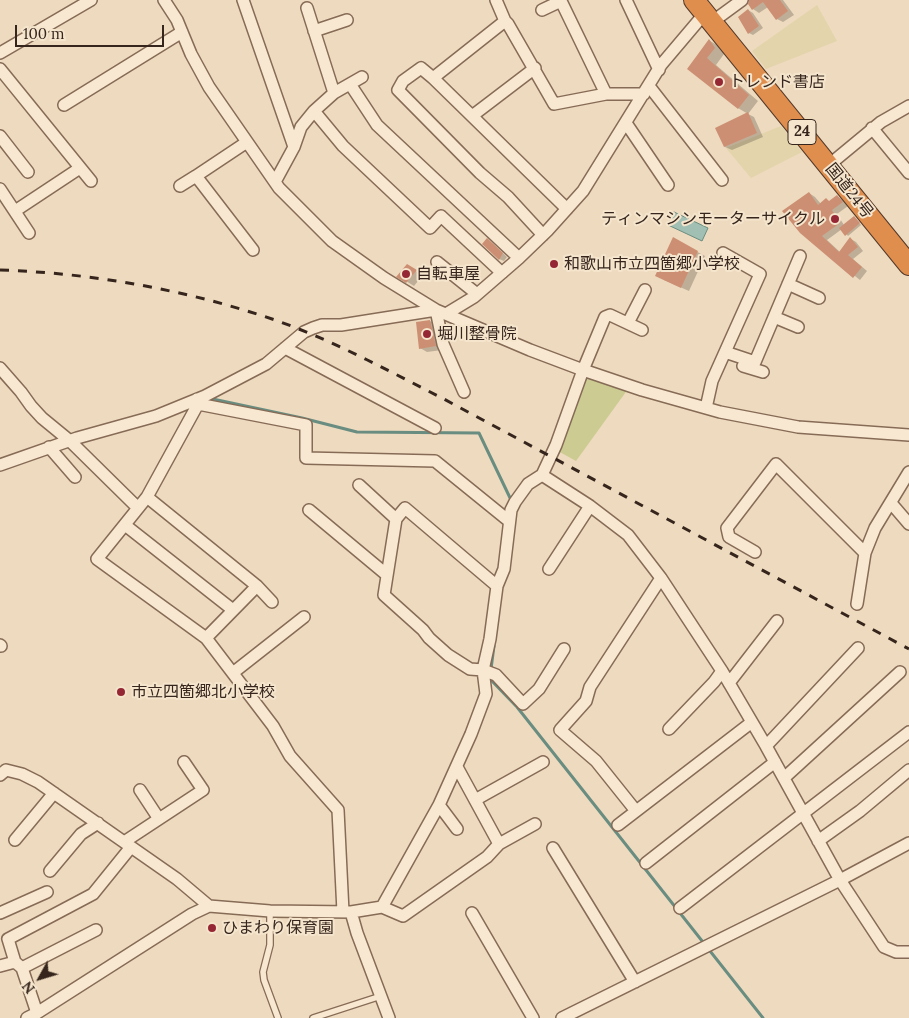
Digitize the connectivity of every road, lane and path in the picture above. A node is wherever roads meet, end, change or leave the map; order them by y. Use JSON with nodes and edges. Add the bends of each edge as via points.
{"nodes":[{"id":1,"x":91,"y":0,"type":"edge"},
{"id":2,"x":164,"y":0,"type":"edge"},
{"id":3,"x":243,"y":0,"type":"edge"},
{"id":4,"x":496,"y":0,"type":"edge"},
{"id":5,"x":561,"y":0,"type":"edge"},
{"id":6,"x":626,"y":0,"type":"edge"},
{"id":7,"x":742,"y":0,"type":"edge"},
{"id":8,"x":307,"y":8,"type":"dead end"},
{"id":9,"x":542,"y":10,"type":"dead end"},
{"id":10,"x":704,"y":12,"type":"edge"},
{"id":11,"x":347,"y":20,"type":"dead end"},
{"id":12,"x":505,"y":21,"type":"junction"},
{"id":13,"x":314,"y":31,"type":"junction"},
{"id":14,"x":182,"y":32,"type":"junction"},
{"id":15,"x":0,"y":53,"type":"edge"},
{"id":16,"x":534,"y":68,"type":"junction"},
{"id":17,"x":0,"y":69,"type":"edge"},
{"id":18,"x":659,"y":70,"type":"junction"},
{"id":19,"x":362,"y":77,"type":"dead end"},
{"id":20,"x":433,"y":78,"type":"junction"},
{"id":21,"x":350,"y":84,"type":"junction"},
{"id":22,"x":646,"y":90,"type":"junction"},
{"id":23,"x":334,"y":93,"type":"junction"},
{"id":24,"x":606,"y":94,"type":"junction"},
{"id":25,"x":64,"y":105,"type":"dead end"},
{"id":26,"x":909,"y":106,"type":"edge"},
{"id":27,"x":314,"y":111,"type":"junction"},
{"id":28,"x":472,"y":116,"type":"junction"},
{"id":29,"x":626,"y":122,"type":"junction"},
{"id":30,"x":872,"y":128,"type":"junction"},
{"id":31,"x":0,"y":136,"type":"edge"},
{"id":32,"x":247,"y":142,"type":"junction"},
{"id":33,"x":294,"y":147,"type":"junction"},
{"id":34,"x":828,"y":166,"type":"junction"},
{"id":35,"x":80,"y":168,"type":"junction"},
{"id":36,"x":28,"y":172,"type":"dead end"},
{"id":37,"x":909,"y":173,"type":"edge"},
{"id":38,"x":196,"y":176,"type":"junction"},
{"id":39,"x":722,"y":180,"type":"dead end"},
{"id":40,"x":91,"y":181,"type":"dead end"},
{"id":41,"x":275,"y":182,"type":"junction"},
{"id":42,"x":668,"y":185,"type":"dead end"},
{"id":43,"x":180,"y":186,"type":"dead end"},
{"id":44,"x":0,"y":189,"type":"edge"},
{"id":45,"x":567,"y":209,"type":"junction"},
{"id":46,"x":15,"y":211,"type":"junction"},
{"id":47,"x":30,"y":233,"type":"dead end"},
{"id":48,"x":543,"y":235,"type":"junction"},
{"id":49,"x":253,"y":250,"type":"dead end"},
{"id":50,"x":723,"y":253,"type":"dead end"},
{"id":51,"x":800,"y":256,"type":"dead end"},
{"id":52,"x":519,"y":258,"type":"junction"},
{"id":53,"x":437,"y":262,"type":"dead end"},
{"id":54,"x":909,"y":265,"type":"edge"},
{"id":55,"x":502,"y":273,"type":"junction"},
{"id":56,"x":788,"y":284,"type":"junction"},
{"id":57,"x":645,"y":290,"type":"dead end"},
{"id":58,"x":478,"y":294,"type":"junction"},
{"id":59,"x":819,"y":298,"type":"dead end"},
{"id":60,"x":441,"y":312,"type":"junction"},
{"id":61,"x":774,"y":317,"type":"junction"},
{"id":62,"x":628,"y":323,"type":"junction"},
{"id":63,"x":798,"y":326,"type":"dead end"},
{"id":64,"x":642,"y":330,"type":"dead end"},
{"id":65,"x":285,"y":348,"type":"junction"},
{"id":66,"x":724,"y":355,"type":"junction"},
{"id":67,"x":0,"y":368,"type":"edge"},
{"id":68,"x":583,"y":370,"type":"junction"},
{"id":69,"x":763,"y":372,"type":"dead end"},
{"id":70,"x":464,"y":392,"type":"dead end"},
{"id":71,"x":200,"y":399,"type":"junction"},
{"id":72,"x":706,"y":408,"type":"junction"},
{"id":73,"x":435,"y":428,"type":"dead end"},
{"id":74,"x":909,"y":434,"type":"edge"},
{"id":75,"x":70,"y":441,"type":"junction"},
{"id":76,"x":49,"y":448,"type":"junction"},
{"id":77,"x":0,"y":465,"type":"edge"},
{"id":78,"x":909,"y":472,"type":"edge"},
{"id":79,"x":542,"y":475,"type":"junction"},
{"id":80,"x":75,"y":477,"type":"dead end"},
{"id":81,"x":359,"y":485,"type":"dead end"},
{"id":82,"x":147,"y":496,"type":"junction"},
{"id":83,"x":891,"y":502,"type":"junction"},
{"id":84,"x":590,"y":506,"type":"junction"},
{"id":85,"x":138,"y":508,"type":"junction"},
{"id":86,"x":309,"y":510,"type":"dead end"},
{"id":87,"x":512,"y":511,"type":"junction"},
{"id":88,"x":396,"y":519,"type":"junction"},
{"id":89,"x":909,"y":524,"type":"edge"},
{"id":90,"x":126,"y":525,"type":"junction"},
{"id":91,"x":755,"y":552,"type":"dead end"},
{"id":92,"x":865,"y":553,"type":"junction"},
{"id":93,"x":549,"y":569,"type":"dead end"},
{"id":94,"x":387,"y":575,"type":"junction"},
{"id":95,"x":661,"y":578,"type":"junction"},
{"id":96,"x":256,"y":586,"type":"junction"},
{"id":97,"x":497,"y":586,"type":"junction"},
{"id":98,"x":272,"y":602,"type":"dead end"},
{"id":99,"x":857,"y":604,"type":"dead end"},
{"id":100,"x":233,"y":610,"type":"junction"},
{"id":101,"x":304,"y":617,"type":"dead end"},
{"id":102,"x":777,"y":621,"type":"dead end"},
{"id":103,"x":206,"y":638,"type":"junction"},
{"id":104,"x":858,"y":648,"type":"dead end"},
{"id":105,"x":564,"y":649,"type":"dead end"},
{"id":106,"x":722,"y":671,"type":"junction"},
{"id":107,"x":234,"y":672,"type":"junction"},
{"id":108,"x":488,"y":672,"type":"junction"},
{"id":109,"x":900,"y":672,"type":"dead end"},
{"id":110,"x":729,"y":683,"type":"junction"},
{"id":111,"x":752,"y":722,"type":"junction"},
{"id":112,"x":669,"y":730,"type":"dead end"},
{"id":113,"x":909,"y":732,"type":"edge"},
{"id":114,"x":766,"y":746,"type":"junction"},
{"id":115,"x":184,"y":762,"type":"dead end"},
{"id":116,"x":543,"y":762,"type":"dead end"},
{"id":117,"x":775,"y":762,"type":"junction"},
{"id":118,"x":456,"y":767,"type":"junction"},
{"id":119,"x":909,"y":770,"type":"edge"},
{"id":120,"x":0,"y":775,"type":"edge"},
{"id":121,"x":784,"y":778,"type":"junction"},
{"id":122,"x":140,"y":790,"type":"dead end"},
{"id":123,"x":54,"y":793,"type":"junction"},
{"id":124,"x":475,"y":800,"type":"junction"},
{"id":125,"x":439,"y":805,"type":"junction"},
{"id":126,"x":636,"y":811,"type":"junction"},
{"id":127,"x":804,"y":814,"type":"junction"},
{"id":128,"x":158,"y":819,"type":"junction"},
{"id":129,"x":98,"y":823,"type":"junction"},
{"id":130,"x":535,"y":824,"type":"dead end"},
{"id":131,"x":618,"y":825,"type":"dead end"},
{"id":132,"x":457,"y":830,"type":"dead end"},
{"id":133,"x":14,"y":840,"type":"dead end"},
{"id":134,"x":818,"y":841,"type":"junction"},
{"id":135,"x":909,"y":843,"type":"edge"},
{"id":136,"x":128,"y":844,"type":"junction"},
{"id":137,"x":498,"y":844,"type":"junction"},
{"id":138,"x":553,"y":848,"type":"dead end"},
{"id":139,"x":646,"y":862,"type":"dead end"},
{"id":140,"x":50,"y":871,"type":"dead end"},
{"id":141,"x":840,"y":880,"type":"junction"},
{"id":142,"x":47,"y":892,"type":"dead end"},
{"id":143,"x":210,"y":906,"type":"junction"},
{"id":144,"x":382,"y":907,"type":"junction"},
{"id":145,"x":680,"y":908,"type":"dead end"},
{"id":146,"x":270,"y":911,"type":"junction"},
{"id":147,"x":347,"y":912,"type":"junction"},
{"id":148,"x":472,"y":912,"type":"dead end"},
{"id":149,"x":0,"y":913,"type":"edge"},
{"id":150,"x":96,"y":930,"type":"dead end"},
{"id":151,"x":909,"y":952,"type":"edge"},
{"id":152,"x":18,"y":965,"type":"junction"},
{"id":153,"x":0,"y":966,"type":"edge"},
{"id":154,"x":635,"y":982,"type":"junction"},
{"id":155,"x":380,"y":996,"type":"junction"},
{"id":156,"x":32,"y":1016,"type":"edge"},
{"id":157,"x":278,"y":1018,"type":"edge"},
{"id":158,"x":312,"y":1018,"type":"edge"},
{"id":159,"x":389,"y":1018,"type":"edge"},
{"id":160,"x":533,"y":1018,"type":"edge"},
{"id":161,"x":562,"y":1018,"type":"edge"}],
"edges":[{"from":1,"to":15,"type":"street"},
{"from":2,"to":14,"type":"street"},
{"from":3,"to":33,"type":"street"},
{"from":4,"to":12,"type":"street"},
{"from":5,"to":9,"type":"street"},
{"from":5,"to":24,"type":"street"},
{"from":6,"to":18,"type":"street"},
{"from":7,"to":10,"type":"street"},
{"from":8,"to":13,"type":"street"},
{"from":10,"to":18,"type":"street"},
{"from":10,"to":34,"type":"highway","name":"国道24号","number":"24"},
{"from":11,"to":13,"type":"street"},
{"from":12,"to":16,"type":"street"},
{"from":12,"to":20,"type":"street"},
{"from":13,"to":23,"type":"street"},
{"from":14,"to":25,"type":"street"},
{"from":14,"to":32,"type":"street","via":[[209,87]]},
{"from":16,"to":24,"type":"street","via":[[554,104]]},
{"from":16,"to":28,"type":"street"},
{"from":17,"to":35,"type":"street"},
{"from":18,"to":22,"type":"street"},
{"from":19,"to":21,"type":"street"},
{"from":20,"to":28,"type":"street"},
{"from":20,"to":48,"type":"street","via":[[421,68],[398,90]]},
{"from":21,"to":23,"type":"street"},
{"from":21,"to":52,"type":"street","via":[[377,125]]},
{"from":22,"to":24,"type":"street"},
{"from":22,"to":29,"type":"street"},
{"from":22,"to":39,"type":"street"},
{"from":23,"to":27,"type":"street"},
{"from":26,"to":30,"type":"street"},
{"from":27,"to":33,"type":"street","via":[[301,128]]},
{"from":27,"to":55,"type":"street","via":[[344,146],[430,228],[441,216]]},
{"from":28,"to":45,"type":"street"},
{"from":29,"to":42,"type":"street"},
{"from":29,"to":45,"type":"street","via":[[583,190]]},
{"from":30,"to":34,"type":"street"},
{"from":30,"to":37,"type":"street"},
{"from":31,"to":36,"type":"street"},
{"from":32,"to":38,"type":"street"},
{"from":32,"to":41,"type":"street"},
{"from":33,"to":41,"type":"street"},
{"from":34,"to":54,"type":"highway","name":"国道24号","number":"24"},
{"from":35,"to":40,"type":"street"},
{"from":35,"to":46,"type":"street"},
{"from":38,"to":43,"type":"street"},
{"from":38,"to":49,"type":"street"},
{"from":41,"to":60,"type":"street","via":[[332,241],[384,278]]},
{"from":44,"to":46,"type":"street"},
{"from":45,"to":48,"type":"street"},
{"from":46,"to":47,"type":"street"},
{"from":48,"to":52,"type":"street"},
{"from":50,"to":66,"type":"street","via":[[760,274]]},
{"from":51,"to":56,"type":"street"},
{"from":52,"to":55,"type":"street"},
{"from":53,"to":58,"type":"street"},
{"from":55,"to":58,"type":"street"},
{"from":56,"to":59,"type":"street"},
{"from":56,"to":61,"type":"street"},
{"from":57,"to":62,"type":"street"},
{"from":58,"to":60,"type":"street"},
{"from":60,"to":65,"type":"street","via":[[322,325],[304,332]]},
{"from":60,"to":68,"type":"street"},
{"from":60,"to":70,"type":"street","via":[[443,344]]},
{"from":61,"to":63,"type":"street"},
{"from":61,"to":66,"type":"street","via":[[755,362]]},
{"from":62,"to":64,"type":"street"},
{"from":62,"to":68,"type":"street","via":[[610,315],[605,317]]},
{"from":65,"to":71,"type":"street","via":[[266,364]]},
{"from":65,"to":73,"type":"street"},
{"from":66,"to":69,"type":"street"},
{"from":66,"to":72,"type":"street","via":[[712,381]]},
{"from":67,"to":75,"type":"street","via":[[30,406]]},
{"from":68,"to":72,"type":"street"},
{"from":68,"to":79,"type":"street"},
{"from":71,"to":75,"type":"street","via":[[156,416]]},
{"from":71,"to":82,"type":"street"},
{"from":71,"to":87,"type":"street","via":[[306,425],[306,458],[435,461]]},
{"from":72,"to":74,"type":"street","via":[[798,427]]},
{"from":75,"to":76,"type":"street"},
{"from":75,"to":85,"type":"street"},
{"from":76,"to":77,"type":"street"},
{"from":76,"to":80,"type":"street"},
{"from":78,"to":83,"type":"street"},
{"from":79,"to":84,"type":"street"},
{"from":79,"to":87,"type":"street","via":[[528,484]]},
{"from":81,"to":88,"type":"street"},
{"from":82,"to":85,"type":"street"},
{"from":82,"to":96,"type":"street"},
{"from":83,"to":89,"type":"street"},
{"from":83,"to":92,"type":"street","via":[[874,528]]},
{"from":84,"to":93,"type":"street"},
{"from":84,"to":95,"type":"street","via":[[628,536]]},
{"from":85,"to":90,"type":"street"},
{"from":86,"to":94,"type":"street"},
{"from":87,"to":97,"type":"street","via":[[504,569]]},
{"from":88,"to":94,"type":"street"},
{"from":88,"to":97,"type":"street","via":[[405,508]]},
{"from":90,"to":100,"type":"street"},
{"from":90,"to":103,"type":"street","via":[[97,559]]},
{"from":91,"to":92,"type":"street","via":[[729,537],[727,528],[776,464]]},
{"from":92,"to":99,"type":"street"},
{"from":94,"to":108,"type":"street","via":[[384,595],[428,638],[470,669]]},
{"from":95,"to":106,"type":"street"},
{"from":95,"to":126,"type":"street","via":[[590,687],[586,701],[560,730],[596,761]]},
{"from":96,"to":98,"type":"street"},
{"from":96,"to":100,"type":"street"},
{"from":97,"to":108,"type":"street"},
{"from":100,"to":103,"type":"street"},
{"from":101,"to":107,"type":"street"},
{"from":102,"to":110,"type":"street"},
{"from":103,"to":107,"type":"street"},
{"from":104,"to":114,"type":"street"},
{"from":105,"to":108,"type":"street","via":[[538,689],[523,704]]},
{"from":106,"to":110,"type":"street"},
{"from":106,"to":112,"type":"street"},
{"from":107,"to":147,"type":"street","via":[[274,726],[290,756],[338,810]]},
{"from":108,"to":118,"type":"street","via":[[486,694]]},
{"from":109,"to":121,"type":"street"},
{"from":110,"to":111,"type":"street"},
{"from":111,"to":114,"type":"street"},
{"from":111,"to":126,"type":"street"},
{"from":113,"to":127,"type":"street"},
{"from":114,"to":117,"type":"street"},
{"from":115,"to":128,"type":"street","via":[[203,790]]},
{"from":116,"to":124,"type":"street"},
{"from":117,"to":121,"type":"street"},
{"from":117,"to":139,"type":"street"},
{"from":118,"to":124,"type":"street"},
{"from":118,"to":125,"type":"street"},
{"from":119,"to":134,"type":"street"},
{"from":120,"to":123,"type":"street","via":[[6,770],[22,774]]},
{"from":121,"to":127,"type":"street"},
{"from":122,"to":128,"type":"street"},
{"from":123,"to":129,"type":"street"},
{"from":123,"to":133,"type":"street"},
{"from":124,"to":137,"type":"street"},
{"from":125,"to":132,"type":"street"},
{"from":125,"to":144,"type":"street"},
{"from":126,"to":131,"type":"street"},
{"from":127,"to":134,"type":"street"},
{"from":127,"to":145,"type":"street"},
{"from":128,"to":136,"type":"street"},
{"from":129,"to":136,"type":"street"},
{"from":129,"to":140,"type":"street","via":[[81,834]]},
{"from":130,"to":137,"type":"street"},
{"from":134,"to":141,"type":"street"},
{"from":135,"to":141,"type":"street"},
{"from":136,"to":143,"type":"street"},
{"from":136,"to":152,"type":"street","via":[[93,894],[8,939]]},
{"from":137,"to":144,"type":"street","via":[[487,858],[403,916]]},
{"from":138,"to":154,"type":"street"},
{"from":141,"to":151,"type":"street","via":[[884,947],[896,952]]},
{"from":141,"to":154,"type":"street"},
{"from":142,"to":149,"type":"street"},
{"from":143,"to":146,"type":"street"},
{"from":143,"to":156,"type":"street","via":[[192,914]]},
{"from":144,"to":147,"type":"street"},
{"from":146,"to":147,"type":"street"},
{"from":146,"to":157,"type":"lane","via":[[270,945],[263,972]]},
{"from":147,"to":155,"type":"street"},
{"from":148,"to":160,"type":"street"},
{"from":150,"to":152,"type":"street"},
{"from":152,"to":153,"type":"street"},
{"from":152,"to":156,"type":"street"},
{"from":154,"to":161,"type":"street"},
{"from":155,"to":158,"type":"lane"},
{"from":155,"to":159,"type":"street"}]}
